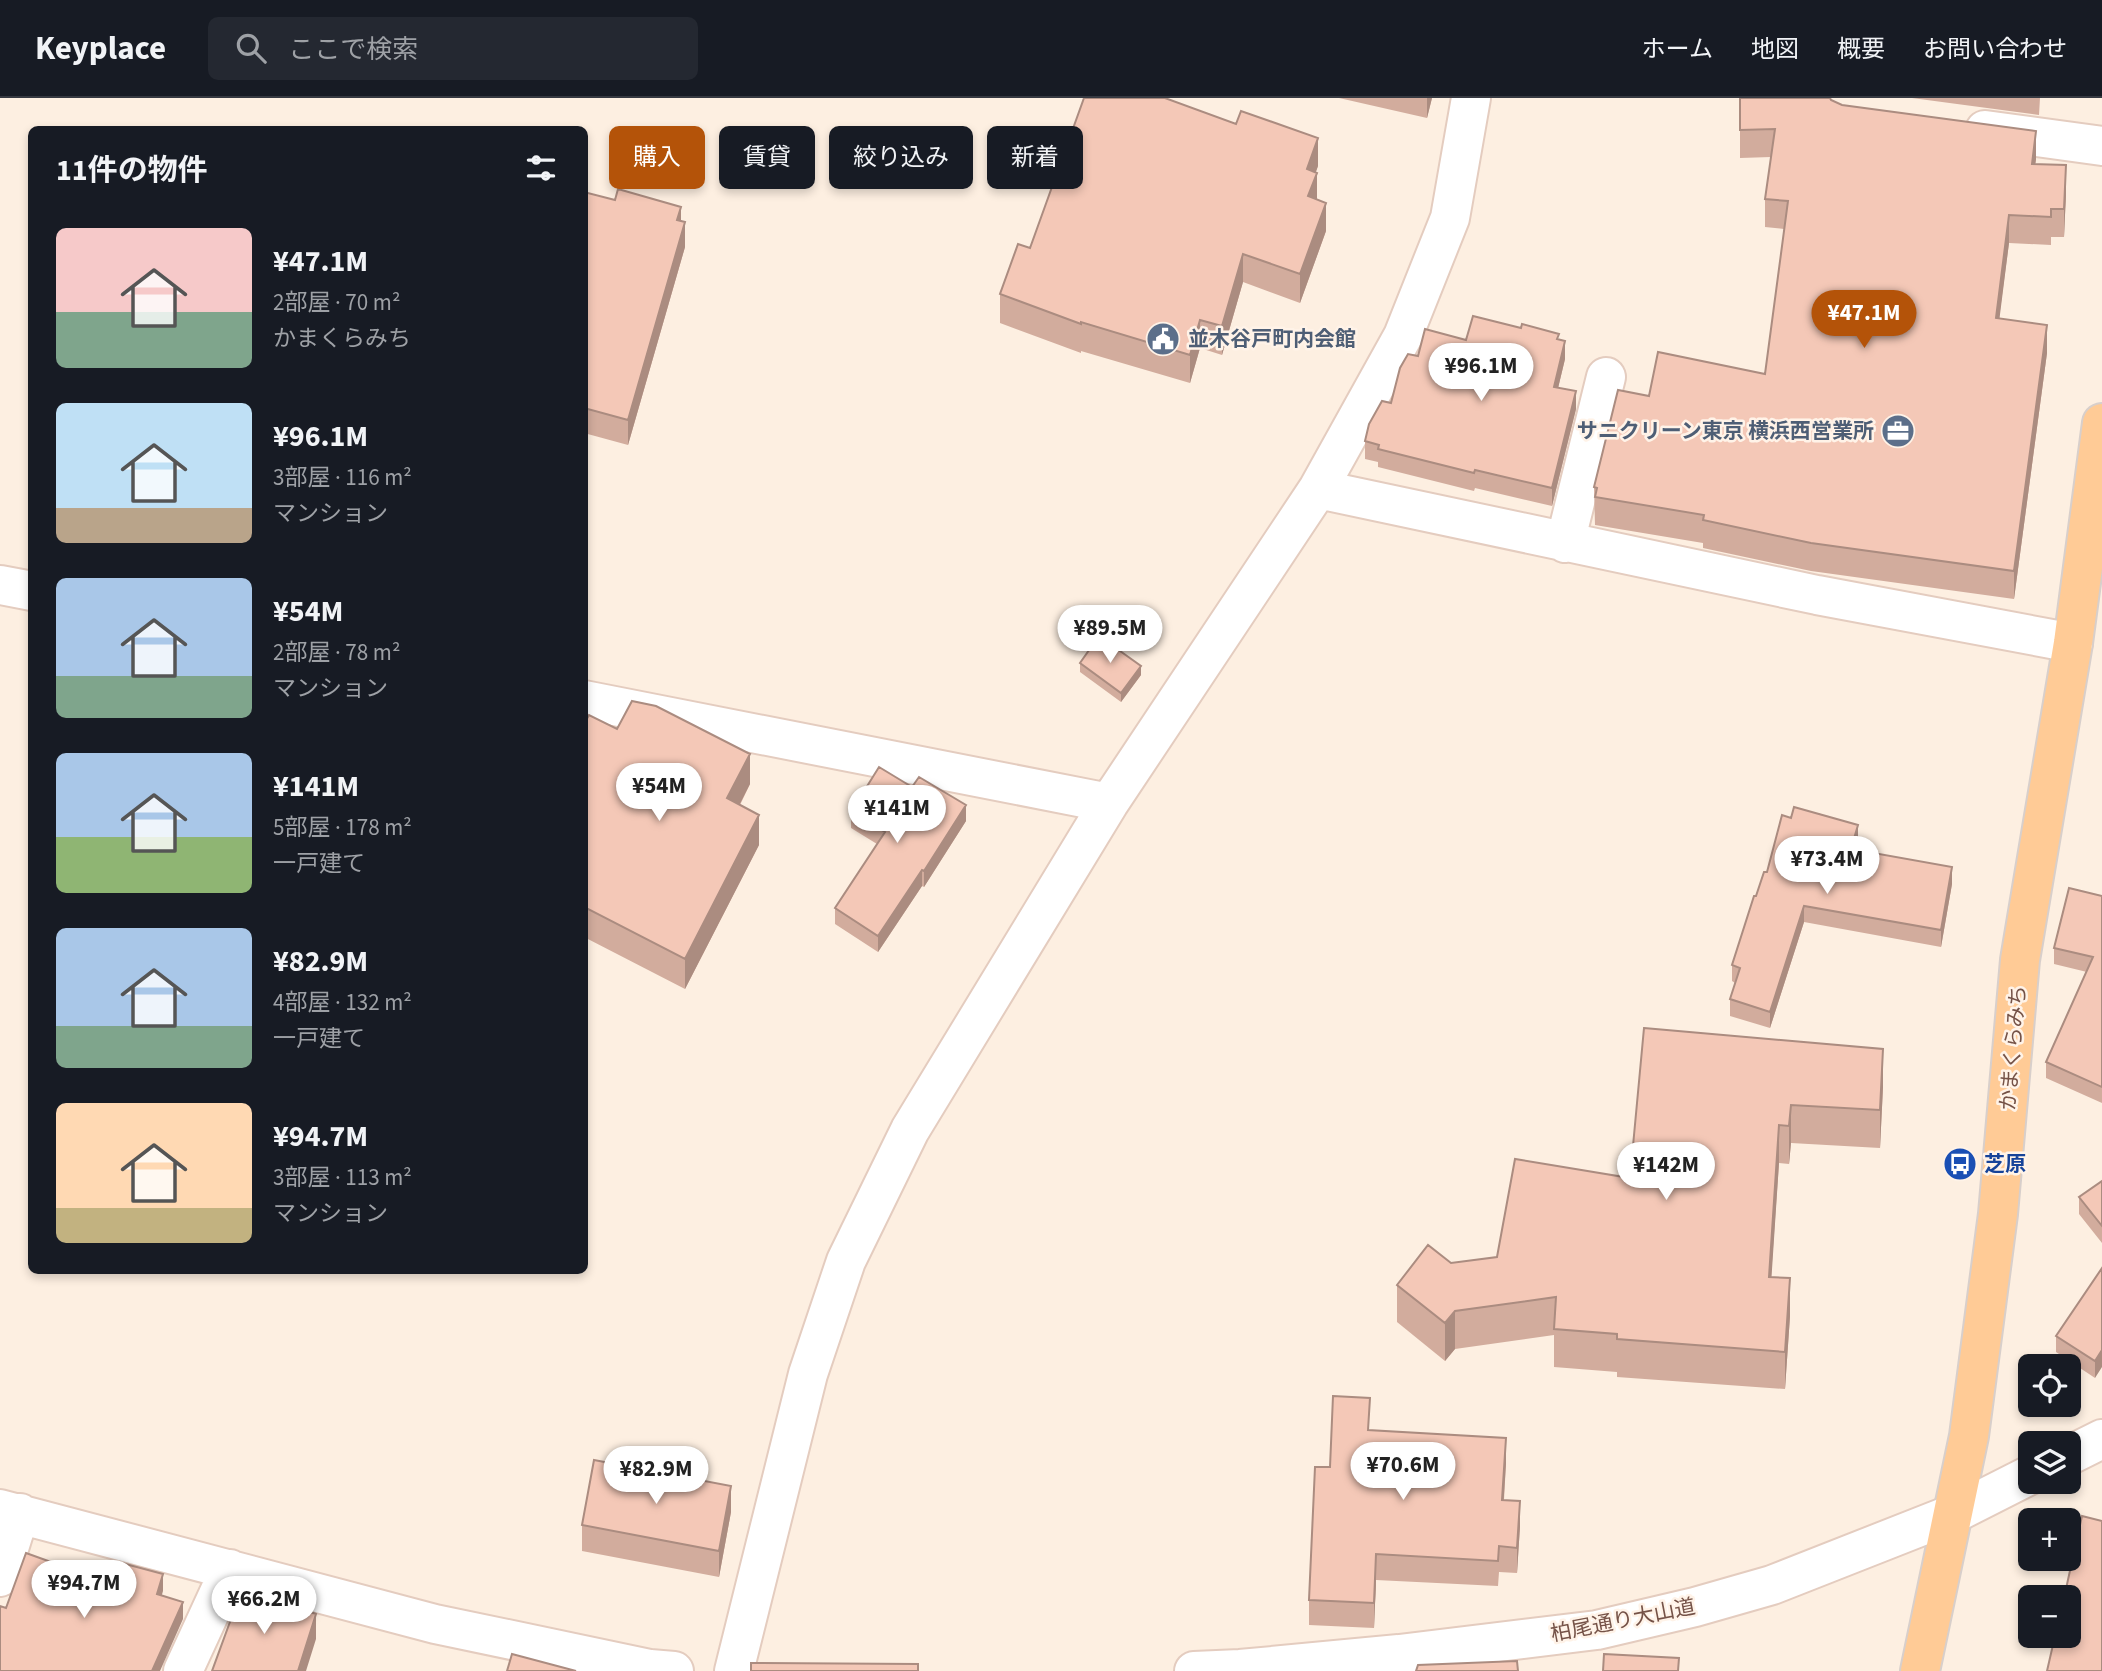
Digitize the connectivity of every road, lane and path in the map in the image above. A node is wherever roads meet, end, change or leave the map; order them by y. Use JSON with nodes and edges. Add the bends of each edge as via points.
{"nodes":[{"id":1,"x":1471,"y":98,"type":"edge"},
{"id":2,"x":1956,"y":126,"type":"edge"},
{"id":3,"x":2102,"y":146,"type":"edge"},
{"id":4,"x":1606,"y":377,"type":"dead end"},
{"id":5,"x":2102,"y":423,"type":"edge"},
{"id":6,"x":1318,"y":489,"type":"junction"},
{"id":7,"x":1565,"y":543,"type":"junction"},
{"id":8,"x":0,"y":585,"type":"edge"},
{"id":9,"x":28,"y":590,"type":"edge"},
{"id":10,"x":2073,"y":643,"type":"junction"},
{"id":11,"x":588,"y":701,"type":"edge"},
{"id":12,"x":1109,"y":803,"type":"junction"},
{"id":13,"x":2102,"y":1439,"type":"edge"},
{"id":14,"x":2081,"y":1450,"type":"edge"},
{"id":15,"x":2018,"y":1481,"type":"edge"},
{"id":16,"x":10,"y":1511,"type":"edge"},
{"id":17,"x":1955,"y":1513,"type":"junction"},
{"id":18,"x":230,"y":1569,"type":"junction"},
{"id":19,"x":0,"y":1577,"type":"edge"},
{"id":20,"x":1240,"y":1670,"type":"edge"},
{"id":21,"x":183,"y":1671,"type":"edge"},
{"id":22,"x":674,"y":1671,"type":"edge"},
{"id":23,"x":734,"y":1671,"type":"edge"},
{"id":24,"x":1194,"y":1671,"type":"edge"},
{"id":25,"x":1920,"y":1671,"type":"edge"}],
"edges":[{"from":1,"to":6,"type":"street","via":[[1450,218],[1403,336]]},
{"from":2,"to":3,"type":"street"},
{"from":4,"to":7,"type":"street"},
{"from":5,"to":10,"type":"main road","name":"かまくらみち"},
{"from":6,"to":7,"type":"street"},
{"from":6,"to":12,"type":"street"},
{"from":7,"to":10,"type":"street"},
{"from":8,"to":9,"type":"street"},
{"from":10,"to":17,"type":"main road","name":"かまくらみち","via":[[2020,960],[1998,1214]]},
{"from":11,"to":12,"type":"street"},
{"from":12,"to":23,"type":"street","via":[[910,1130],[846,1261],[808,1374]]},
{"from":13,"to":14,"type":"street"},
{"from":15,"to":17,"type":"street","name":"柏尾通り大山道"},
{"from":16,"to":18,"type":"street"},
{"from":16,"to":19,"type":"street"},
{"from":17,"to":20,"type":"street","name":"柏尾通り大山道","via":[[1772,1584],[1597,1630]]},
{"from":17,"to":25,"type":"main road","name":"かまくらみち"},
{"from":18,"to":21,"type":"street"},
{"from":18,"to":22,"type":"street","via":[[435,1624]]},
{"from":20,"to":24,"type":"street","name":"柏尾通り大山道"}]}
